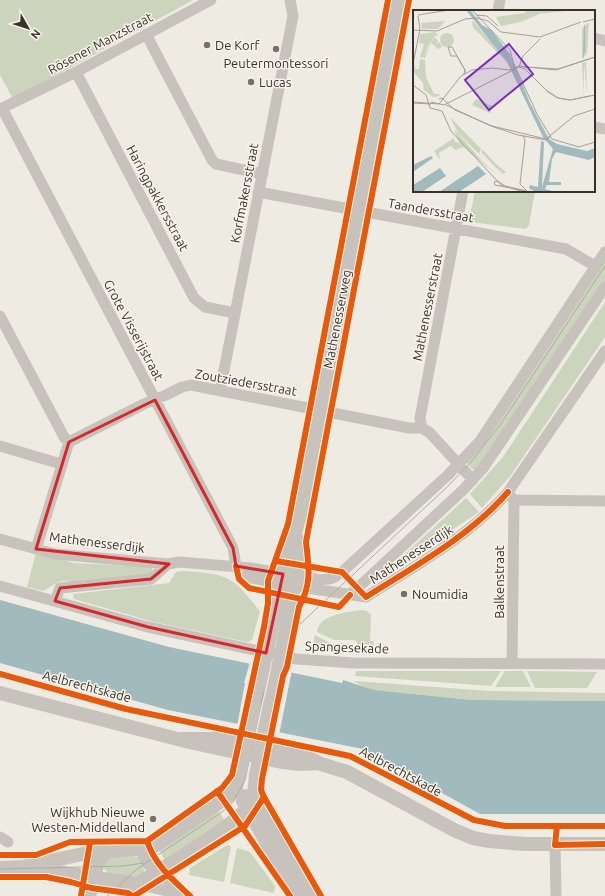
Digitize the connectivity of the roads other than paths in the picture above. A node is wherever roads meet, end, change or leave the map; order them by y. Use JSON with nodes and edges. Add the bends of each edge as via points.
{"nodes":[{"id":1,"x":212,"y":0,"type":"edge"},
{"id":2,"x":290,"y":0,"type":"edge"},
{"id":3,"x":398,"y":0,"type":"edge"},
{"id":4,"x":500,"y":0,"type":"edge"},
{"id":5,"x":498,"y":10,"type":"edge"},
{"id":6,"x":146,"y":34,"type":"junction"},
{"id":7,"x":595,"y":38,"type":"edge"},
{"id":8,"x":605,"y":41,"type":"edge"},
{"id":9,"x":76,"y":72,"type":"junction"},
{"id":10,"x":0,"y":107,"type":"edge"},
{"id":11,"x":595,"y":127,"type":"edge"},
{"id":12,"x":605,"y":129,"type":"edge"},
{"id":13,"x":263,"y":174,"type":"junction"},
{"id":14,"x":258,"y":192,"type":"junction"},
{"id":15,"x":463,"y":192,"type":"edge"},
{"id":16,"x":357,"y":210,"type":"junction"},
{"id":17,"x":456,"y":229,"type":"junction"},
{"id":18,"x":605,"y":252,"type":"edge"},
{"id":19,"x":595,"y":266,"type":"junction"},
{"id":20,"x":605,"y":287,"type":"edge"},
{"id":21,"x":235,"y":313,"type":"junction"},
{"id":22,"x":0,"y":316,"type":"edge"},
{"id":23,"x":605,"y":351,"type":"edge"},
{"id":24,"x":220,"y":391,"type":"junction"},
{"id":25,"x":155,"y":400,"type":"junction"},
{"id":26,"x":320,"y":410,"type":"junction"},
{"id":27,"x":422,"y":428,"type":"junction"},
{"id":28,"x":69,"y":442,"type":"junction"},
{"id":29,"x":0,"y":446,"type":"edge"},
{"id":30,"x":61,"y":464,"type":"junction"},
{"id":31,"x":458,"y":464,"type":"junction"},
{"id":32,"x":473,"y":480,"type":"junction"},
{"id":33,"x":511,"y":496,"type":"junction"},
{"id":34,"x":605,"y":501,"type":"edge"},
{"id":35,"x":0,"y":539,"type":"edge"},
{"id":36,"x":36,"y":549,"type":"junction"},
{"id":37,"x":168,"y":564,"type":"junction"},
{"id":38,"x":236,"y":566,"type":"junction"},
{"id":39,"x":288,"y":580,"type":"junction"},
{"id":40,"x":0,"y":586,"type":"edge"},
{"id":41,"x":350,"y":595,"type":"junction"},
{"id":42,"x":56,"y":601,"type":"junction"},
{"id":43,"x":512,"y":664,"type":"junction"},
{"id":44,"x":605,"y":664,"type":"edge"},
{"id":45,"x":0,"y":693,"type":"edge"},
{"id":46,"x":235,"y":790,"type":"junction"},
{"id":47,"x":249,"y":805,"type":"junction"},
{"id":48,"x":605,"y":844,"type":"edge"},
{"id":49,"x":555,"y":845,"type":"junction"},
{"id":50,"x":141,"y":849,"type":"junction"},
{"id":51,"x":106,"y":852,"type":"junction"},
{"id":52,"x":23,"y":867,"type":"junction"},
{"id":53,"x":0,"y":868,"type":"edge"},
{"id":54,"x":156,"y":871,"type":"junction"},
{"id":55,"x":94,"y":876,"type":"junction"},
{"id":56,"x":137,"y":884,"type":"junction"},
{"id":57,"x":89,"y":896,"type":"edge"},
{"id":58,"x":125,"y":896,"type":"edge"},
{"id":59,"x":187,"y":896,"type":"edge"},
{"id":60,"x":297,"y":896,"type":"edge"},
{"id":61,"x":310,"y":896,"type":"edge"},
{"id":62,"x":556,"y":896,"type":"edge"}],
"edges":[{"from":1,"to":6,"type":"street","name":"Rösener Manzstraat"},
{"from":2,"to":13,"type":"street","name":"Korfmakersstraat","via":[[293,16]]},
{"from":3,"to":16,"type":"street","name":"Mathenesserweg"},
{"from":4,"to":5,"type":"street"},
{"from":6,"to":9,"type":"street","name":"Rösener Manzstraat"},
{"from":6,"to":13,"type":"street","via":[[212,160],[216,164]]},
{"from":7,"to":8,"type":"street"},
{"from":9,"to":10,"type":"street","name":"Rösener Manzstraat"},
{"from":9,"to":21,"type":"street","name":"Haringpakkersstraat","via":[[194,298],[205,307]]},
{"from":10,"to":25,"type":"street","name":"Grote Visserijstraat"},
{"from":11,"to":12,"type":"street"},
{"from":13,"to":14,"type":"street","name":"Korfmakersstraat"},
{"from":14,"to":16,"type":"street","name":"Taandersstraat"},
{"from":14,"to":21,"type":"street","name":"Korfmakersstraat"},
{"from":15,"to":17,"type":"street","name":"Mathenesserstraat"},
{"from":16,"to":17,"type":"street","name":"Taandersstraat"},
{"from":16,"to":26,"type":"street","name":"Mathenesserweg"},
{"from":17,"to":19,"type":"street","name":"Taandersstraat","via":[[566,250]]},
{"from":17,"to":27,"type":"street","name":"Mathenesserstraat","via":[[420,418]]},
{"from":18,"to":19,"type":"street","name":"Mathenesserdijk"},
{"from":19,"to":31,"type":"street","name":"Mathenesserdijk","via":[[486,433]]},
{"from":20,"to":32,"type":"street","name":"Mathenesserdijk","via":[[496,452]]},
{"from":21,"to":24,"type":"street","name":"Korfmakersstraat"},
{"from":22,"to":28,"type":"street"},
{"from":23,"to":33,"type":"street","name":"Mathenesserdijk"},
{"from":24,"to":25,"type":"street","name":"Zoutziedersstraat","via":[[191,385]]},
{"from":24,"to":26,"type":"street","name":"Zoutziedersstraat"},
{"from":25,"to":28,"type":"street","name":"Zoutziedersstraat"},
{"from":25,"to":38,"type":"street","name":"Grote Visserijstraat","via":[[232,548]]},
{"from":26,"to":27,"type":"street","name":"Zoutziedersstraat","via":[[409,428]]},
{"from":26,"to":39,"type":"street","name":"Mathenesserweg"},
{"from":27,"to":31,"type":"street"},
{"from":28,"to":30,"type":"street"},
{"from":29,"to":30,"type":"street"},
{"from":30,"to":36,"type":"street"},
{"from":31,"to":32,"type":"street"},
{"from":31,"to":39,"type":"street","name":"Mathenesserdijk","via":[[342,572],[333,578],[322,580]]},
{"from":32,"to":41,"type":"street","name":"Mathenesserdijk"},
{"from":33,"to":34,"type":"street"},
{"from":33,"to":41,"type":"street","name":"Mathenesserdijk","via":[[470,528],[366,597]]},
{"from":33,"to":43,"type":"street","name":"Balkenstraat"},
{"from":35,"to":36,"type":"street","name":"Mathenesserdijk"},
{"from":36,"to":37,"type":"street","name":"Mathenesserdijk","via":[[55,554]]},
{"from":37,"to":38,"type":"street","name":"Mathenesserdijk","via":[[179,562]]},
{"from":37,"to":42,"type":"street","via":[[151,579],[60,588]]},
{"from":38,"to":39,"type":"street","name":"Mathenesserdijk"},
{"from":39,"to":41,"type":"street","name":"Mathenesserdijk"},
{"from":39,"to":46,"type":"street","name":"Mathenesserweg","bridge":true,"via":[[270,636]]},
{"from":39,"to":47,"type":"street","name":"Mathenesserweg","bridge":true,"via":[[284,639]]},
{"from":40,"to":42,"type":"street","name":"Spangesekade"},
{"from":42,"to":43,"type":"street","name":"Spangesekade","via":[[148,627],[296,659],[329,662]]},
{"from":43,"to":44,"type":"street","name":"Spangesekade"},
{"from":45,"to":49,"type":"street","name":"Aelbrechtskade","via":[[282,762],[321,764],[347,772],[467,836],[496,842]]},
{"from":46,"to":47,"type":"street"},
{"from":46,"to":50,"type":"street","via":[[163,842]]},
{"from":47,"to":54,"type":"street","via":[[224,828]]},
{"from":47,"to":60,"type":"street"},
{"from":47,"to":61,"type":"street"},
{"from":48,"to":49,"type":"street","name":"Aelbrechtskade"},
{"from":49,"to":62,"type":"street"},
{"from":50,"to":51,"type":"street"},
{"from":50,"to":54,"type":"street"},
{"from":51,"to":52,"type":"street","via":[[87,853]]},
{"from":51,"to":55,"type":"street","via":[[98,862]]},
{"from":52,"to":53,"type":"street"},
{"from":52,"to":55,"type":"street"},
{"from":54,"to":56,"type":"street"},
{"from":54,"to":59,"type":"street"},
{"from":55,"to":56,"type":"street"},
{"from":55,"to":57,"type":"street"},
{"from":56,"to":58,"type":"street"},
{"from":56,"to":59,"type":"street"}]}
